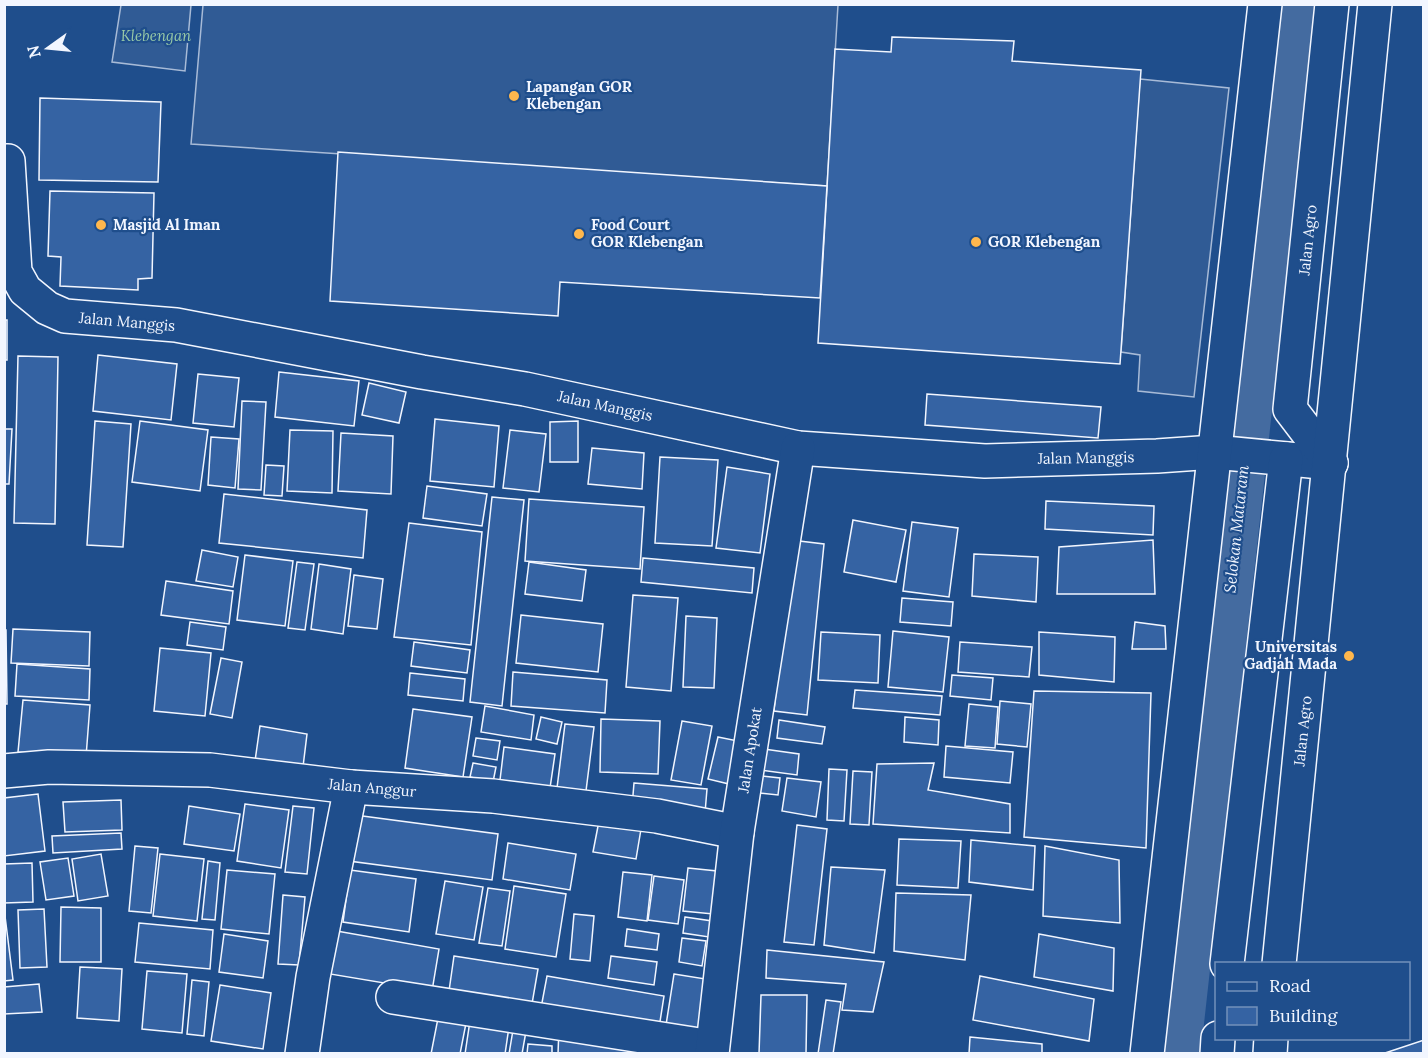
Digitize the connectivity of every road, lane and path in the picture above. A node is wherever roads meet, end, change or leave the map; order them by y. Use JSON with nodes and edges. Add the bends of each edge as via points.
{"nodes":[{"id":1,"x":1265,"y":4,"type":"edge"},
{"id":2,"x":1332,"y":4,"type":"edge"},
{"id":3,"x":1375,"y":4,"type":"edge"},
{"id":4,"x":4,"y":161,"type":"edge"},
{"id":5,"x":798,"y":448,"type":"junction"},
{"id":6,"x":1221,"y":452,"type":"junction"},
{"id":7,"x":1279,"y":458,"type":"junction"},
{"id":8,"x":1331,"y":463,"type":"junction"},
{"id":9,"x":4,"y":771,"type":"edge"},
{"id":10,"x":351,"y":787,"type":"junction"},
{"id":11,"x":736,"y":832,"type":"junction"},
{"id":12,"x":1227,"y":962,"type":"edge"},
{"id":13,"x":1279,"y":962,"type":"edge"},
{"id":14,"x":393,"y":997,"type":"dead end"},
{"id":15,"x":712,"y":1050,"type":"edge"},
{"id":16,"x":302,"y":1053,"type":"edge"},
{"id":17,"x":1147,"y":1053,"type":"edge"}],
"edges":[{"from":1,"to":6,"type":"street"},
{"from":2,"to":8,"type":"street","name":"Jalan Agro","via":[[1290,409]]},
{"from":3,"to":8,"type":"street","name":"Jalan Agro"},
{"from":4,"to":5,"type":"street","name":"Jalan Manggis","via":[[8,161],[15,272],[25,291],[65,316],[176,325],[525,389]]},
{"from":5,"to":6,"type":"street","name":"Jalan Manggis","via":[[985,461]]},
{"from":5,"to":11,"type":"street","name":"Jalan Apokat"},
{"from":6,"to":7,"type":"street","name":"Jalan Manggis"},
{"from":6,"to":17,"type":"street"},
{"from":7,"to":8,"type":"street","name":"Jalan Manggis"},
{"from":7,"to":12,"type":"street"},
{"from":8,"to":13,"type":"street","name":"Jalan Agro"},
{"from":9,"to":10,"type":"street","name":"Jalan Anggur","via":[[49,767],[210,770]]},
{"from":10,"to":11,"type":"street","name":"Jalan Anggur","via":[[504,798],[657,816]]},
{"from":10,"to":16,"type":"street"},
{"from":11,"to":15,"type":"street","name":"Jalan Apokat"},
{"from":14,"to":15,"type":"street"}]}
